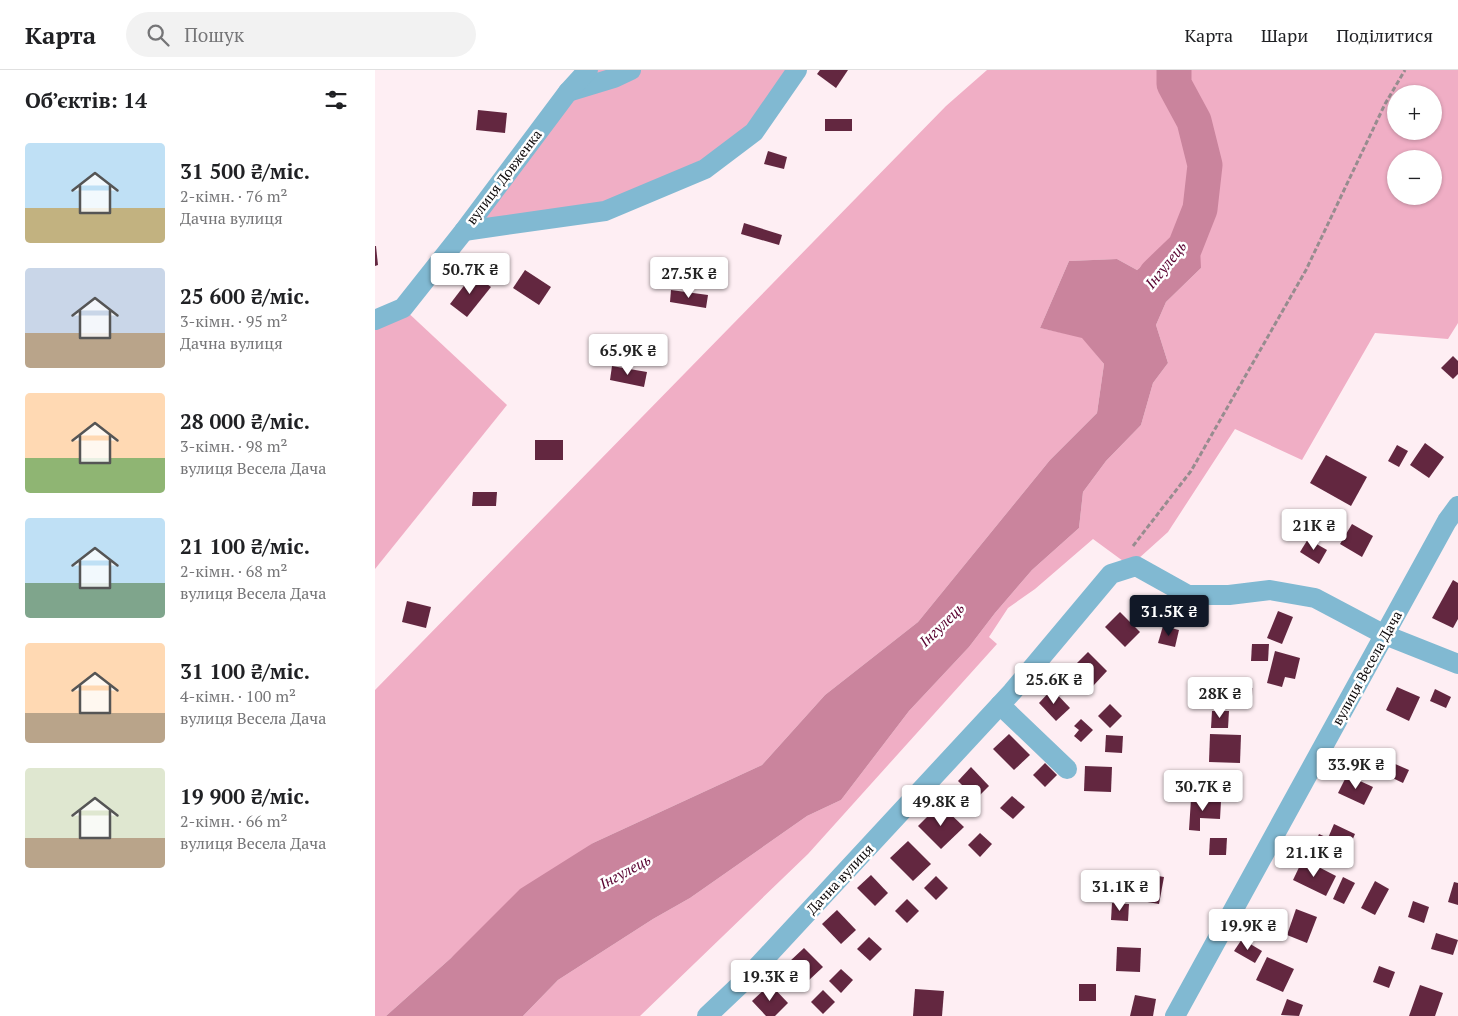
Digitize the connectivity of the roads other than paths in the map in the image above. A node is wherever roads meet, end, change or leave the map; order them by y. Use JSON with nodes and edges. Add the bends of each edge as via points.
{"nodes":[{"id":1,"x":588,"y":70,"type":"edge"},
{"id":2,"x":631,"y":70,"type":"edge"},
{"id":3,"x":797,"y":70,"type":"edge"},
{"id":4,"x":568,"y":92,"type":"junction"},
{"id":5,"x":464,"y":231,"type":"junction"},
{"id":6,"x":375,"y":320,"type":"edge"},
{"id":7,"x":1458,"y":506,"type":"edge"},
{"id":8,"x":1385,"y":635,"type":"junction"},
{"id":9,"x":1458,"y":664,"type":"edge"},
{"id":10,"x":1000,"y":705,"type":"junction"},
{"id":11,"x":1067,"y":769,"type":"dead end"},
{"id":12,"x":707,"y":1016,"type":"edge"},
{"id":13,"x":1175,"y":1016,"type":"edge"}],
"edges":[{"from":1,"to":4,"type":"street","name":"вулиця Довженка"},
{"from":2,"to":4,"type":"street"},
{"from":3,"to":5,"type":"street","via":[[754,132],[705,169],[605,211]]},
{"from":4,"to":5,"type":"street","name":"вулиця Довженка"},
{"from":5,"to":6,"type":"street","name":"вулиця Довженка","via":[[403,308]]},
{"from":7,"to":8,"type":"street","name":"вулиця Весела Дача"},
{"from":8,"to":9,"type":"street"},
{"from":8,"to":10,"type":"street","name":"Дачна вулиця","via":[[1315,598],[1270,590],[1188,595],[1136,566],[1111,574]]},
{"from":8,"to":13,"type":"street","name":"вулиця Весела Дача"},
{"from":10,"to":11,"type":"street"},
{"from":10,"to":12,"type":"street","name":"Дачна вулиця","via":[[751,974]]}]}
